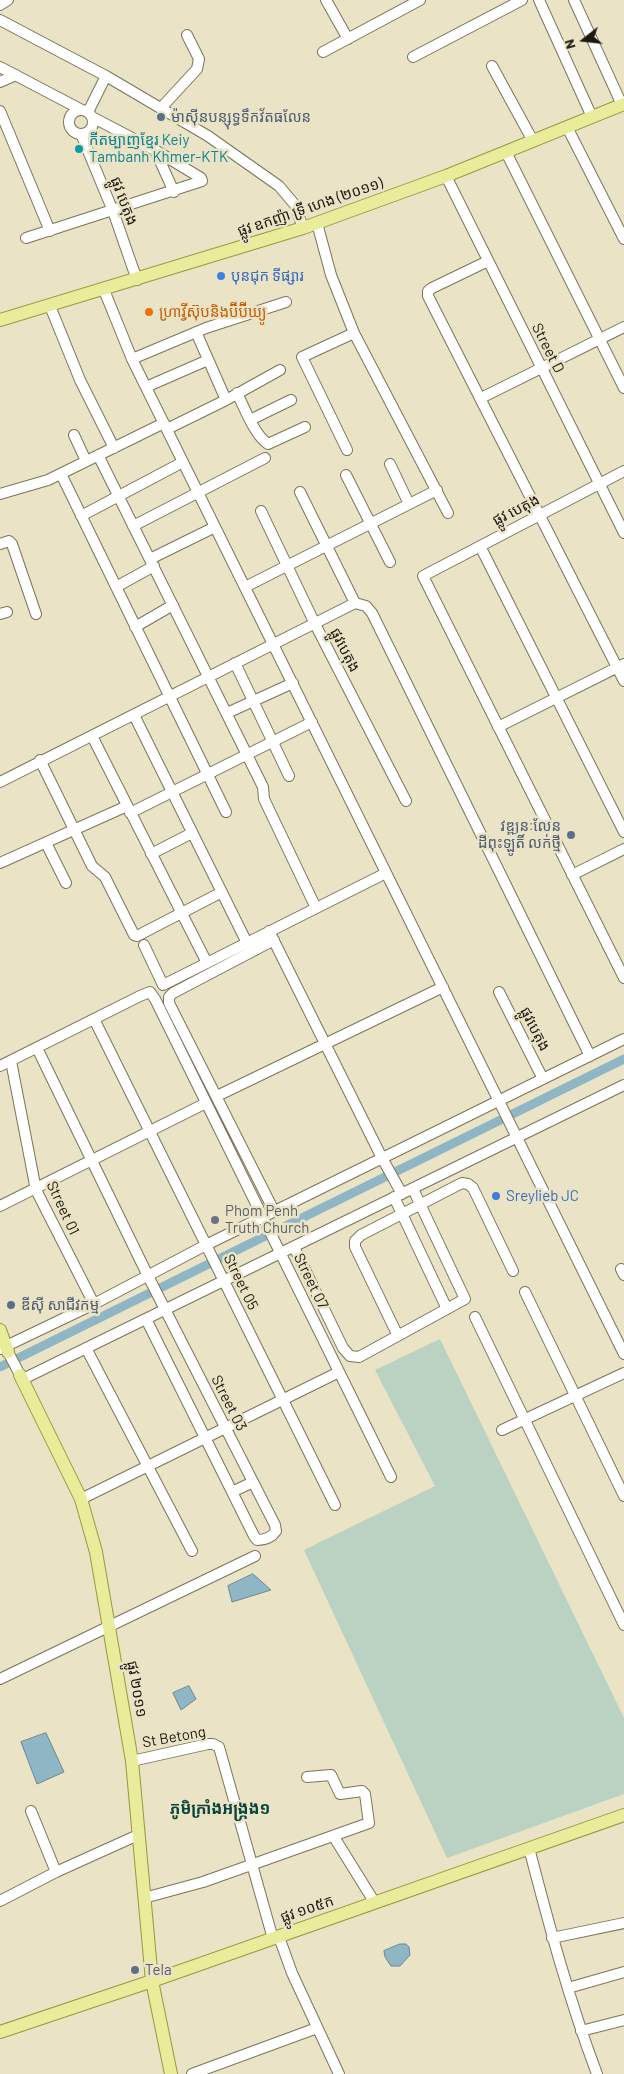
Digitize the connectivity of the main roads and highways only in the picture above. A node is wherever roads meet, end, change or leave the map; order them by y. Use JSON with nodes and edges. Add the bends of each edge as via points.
{"nodes":[{"id":1,"x":623,"y":104,"type":"edge"},
{"id":2,"x":0,"y":320,"type":"edge"},
{"id":3,"x":0,"y":1330,"type":"edge"},
{"id":4,"x":5,"y":1349,"type":"edge"},
{"id":5,"x":22,"y":1377,"type":"road end"},
{"id":6,"x":624,"y":1815,"type":"edge"},
{"id":7,"x":152,"y":1982,"type":"junction"},
{"id":8,"x":0,"y":2032,"type":"edge"},
{"id":9,"x":171,"y":2074,"type":"edge"}],
"edges":[{"from":1,"to":2,"type":"main road","name":"ផ្លូវ ឧកញ៉ា ទ្រី ហេង (២០១១)","via":[[446,176],[304,228]]},
{"from":3,"to":4,"type":"main road","name":"ផ្លូវ ២០១១"},
{"from":5,"to":7,"type":"main road","name":"ផ្លូវ ២០១១","via":[[81,1498],[96,1552],[132,1760]]},
{"from":6,"to":7,"type":"main road","name":"ផ្លូវ ១០៥ក"},
{"from":7,"to":8,"type":"main road","name":"ផ្លូវ ១០៥ក"},
{"from":7,"to":9,"type":"main road","name":"ផ្លូវ ២០១១"}]}
